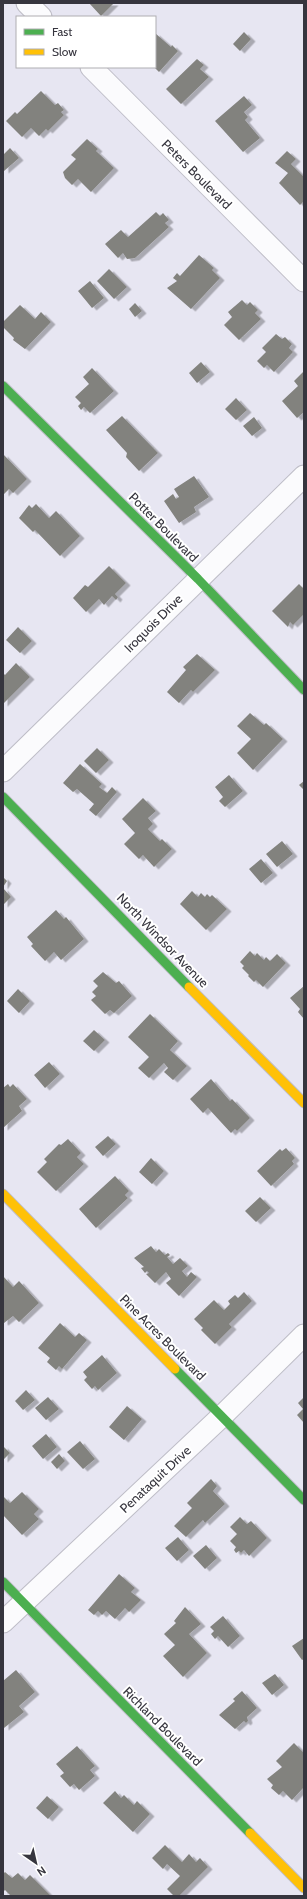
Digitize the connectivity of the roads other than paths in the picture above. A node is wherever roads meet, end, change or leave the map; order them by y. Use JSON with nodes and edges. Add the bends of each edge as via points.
{"nodes":[{"id":1,"x":27,"y":3,"type":"edge"},
{"id":2,"x":40,"y":16,"type":"edge"},
{"id":3,"x":92,"y":68,"type":"edge"},
{"id":4,"x":304,"y":281,"type":"edge"},
{"id":5,"x":3,"y":386,"type":"edge"},
{"id":6,"x":304,"y":476,"type":"edge"},
{"id":7,"x":198,"y":579,"type":"junction"},
{"id":8,"x":304,"y":690,"type":"edge"},
{"id":9,"x":3,"y":771,"type":"edge"},
{"id":10,"x":3,"y":797,"type":"edge"},
{"id":11,"x":304,"y":1103,"type":"edge"},
{"id":12,"x":3,"y":1194,"type":"edge"},
{"id":13,"x":304,"y":1334,"type":"edge"},
{"id":14,"x":222,"y":1416,"type":"junction"},
{"id":15,"x":304,"y":1500,"type":"edge"},
{"id":16,"x":3,"y":1582,"type":"edge"},
{"id":17,"x":23,"y":1603,"type":"junction"},
{"id":18,"x":3,"y":1622,"type":"edge"},
{"id":19,"x":304,"y":1888,"type":"edge"}],
"edges":[{"from":1,"to":2,"type":"street"},
{"from":3,"to":4,"type":"street","name":"Peters Boulevard"},
{"from":5,"to":7,"type":"street","name":"Potter Boulevard"},
{"from":6,"to":7,"type":"street","name":"Iroquois Drive"},
{"from":7,"to":8,"type":"street","name":"Potter Boulevard"},
{"from":7,"to":9,"type":"street","name":"Iroquois Drive"},
{"from":10,"to":11,"type":"street","name":"North Windsor Avenue"},
{"from":12,"to":14,"type":"street","name":"Pine Acres Boulevard"},
{"from":13,"to":14,"type":"street","name":"Penataquit Drive"},
{"from":14,"to":15,"type":"street","name":"Pine Acres Boulevard"},
{"from":14,"to":17,"type":"street","name":"Penataquit Drive"},
{"from":16,"to":17,"type":"street","name":"Richland Boulevard"},
{"from":17,"to":18,"type":"street","name":"Penataquit Drive"},
{"from":17,"to":19,"type":"street","name":"Richland Boulevard"}]}
